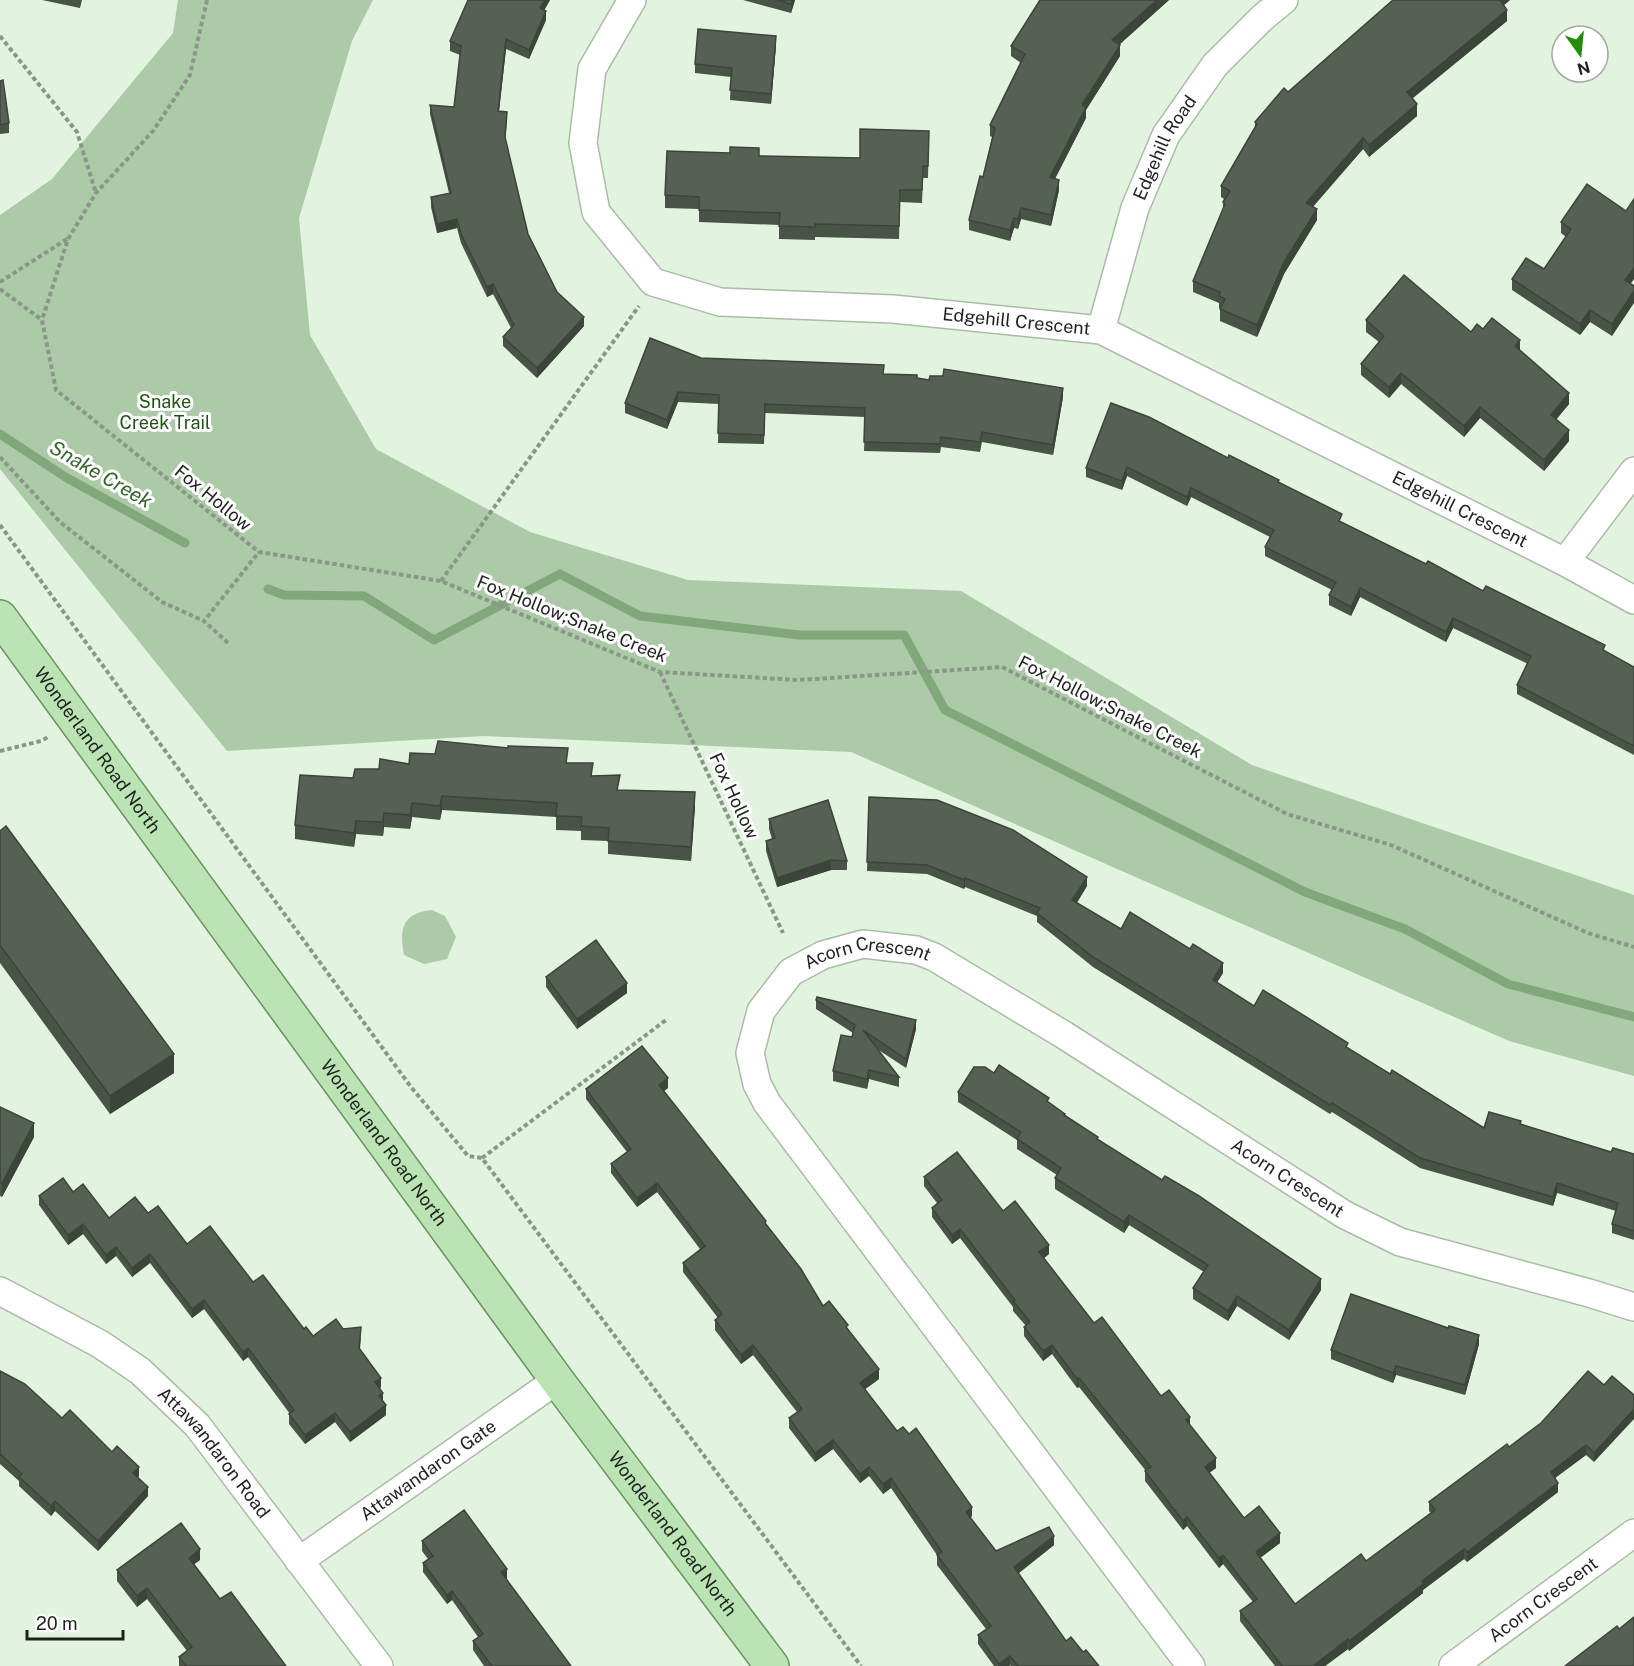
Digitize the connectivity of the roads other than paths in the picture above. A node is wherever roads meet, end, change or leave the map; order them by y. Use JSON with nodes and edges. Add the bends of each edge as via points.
{"nodes":[{"id":1,"x":632,"y":0,"type":"edge"},
{"id":2,"x":1284,"y":0,"type":"edge"},
{"id":3,"x":1101,"y":330,"type":"junction"},
{"id":4,"x":1634,"y":471,"type":"edge"},
{"id":5,"x":1566,"y":562,"type":"junction"},
{"id":6,"x":1634,"y":600,"type":"edge"},
{"id":7,"x":0,"y":617,"type":"edge"},
{"id":8,"x":0,"y":1292,"type":"edge"},
{"id":9,"x":1634,"y":1307,"type":"edge"},
{"id":10,"x":557,"y":1380,"type":"junction"},
{"id":11,"x":1634,"y":1533,"type":"edge"},
{"id":12,"x":299,"y":1561,"type":"junction"},
{"id":13,"x":379,"y":1666,"type":"edge"},
{"id":14,"x":772,"y":1666,"type":"edge"},
{"id":15,"x":1191,"y":1666,"type":"edge"},
{"id":16,"x":1453,"y":1666,"type":"edge"}],
"edges":[{"from":1,"to":3,"type":"street","name":"Edgehill Crescent","via":[[592,69],[583,143],[596,212],[653,282],[720,302],[893,309]]},
{"from":2,"to":3,"type":"street","name":"Edgehill Road","via":[[1215,65],[1166,135],[1135,208]]},
{"from":3,"to":5,"type":"street","name":"Edgehill Crescent"},
{"from":4,"to":5,"type":"street"},
{"from":5,"to":6,"type":"street","name":"Edgehill Crescent"},
{"from":7,"to":10,"type":"main road","name":"Wonderland Road North"},
{"from":8,"to":12,"type":"street","name":"Attawandaron Road","via":[[100,1344],[140,1371],[197,1425]]},
{"from":9,"to":15,"type":"street","name":"Acorn Crescent","via":[[1379,1233],[934,957],[916,950],[863,944],[823,955],[791,972],[761,1011],[750,1053],[757,1084],[767,1103]]},
{"from":10,"to":12,"type":"street","name":"Attawandaron Gate"},
{"from":10,"to":14,"type":"main road","name":"Wonderland Road North"},
{"from":11,"to":16,"type":"street","name":"Acorn Crescent"},
{"from":12,"to":13,"type":"street","name":"Attawandaron Road"}]}
